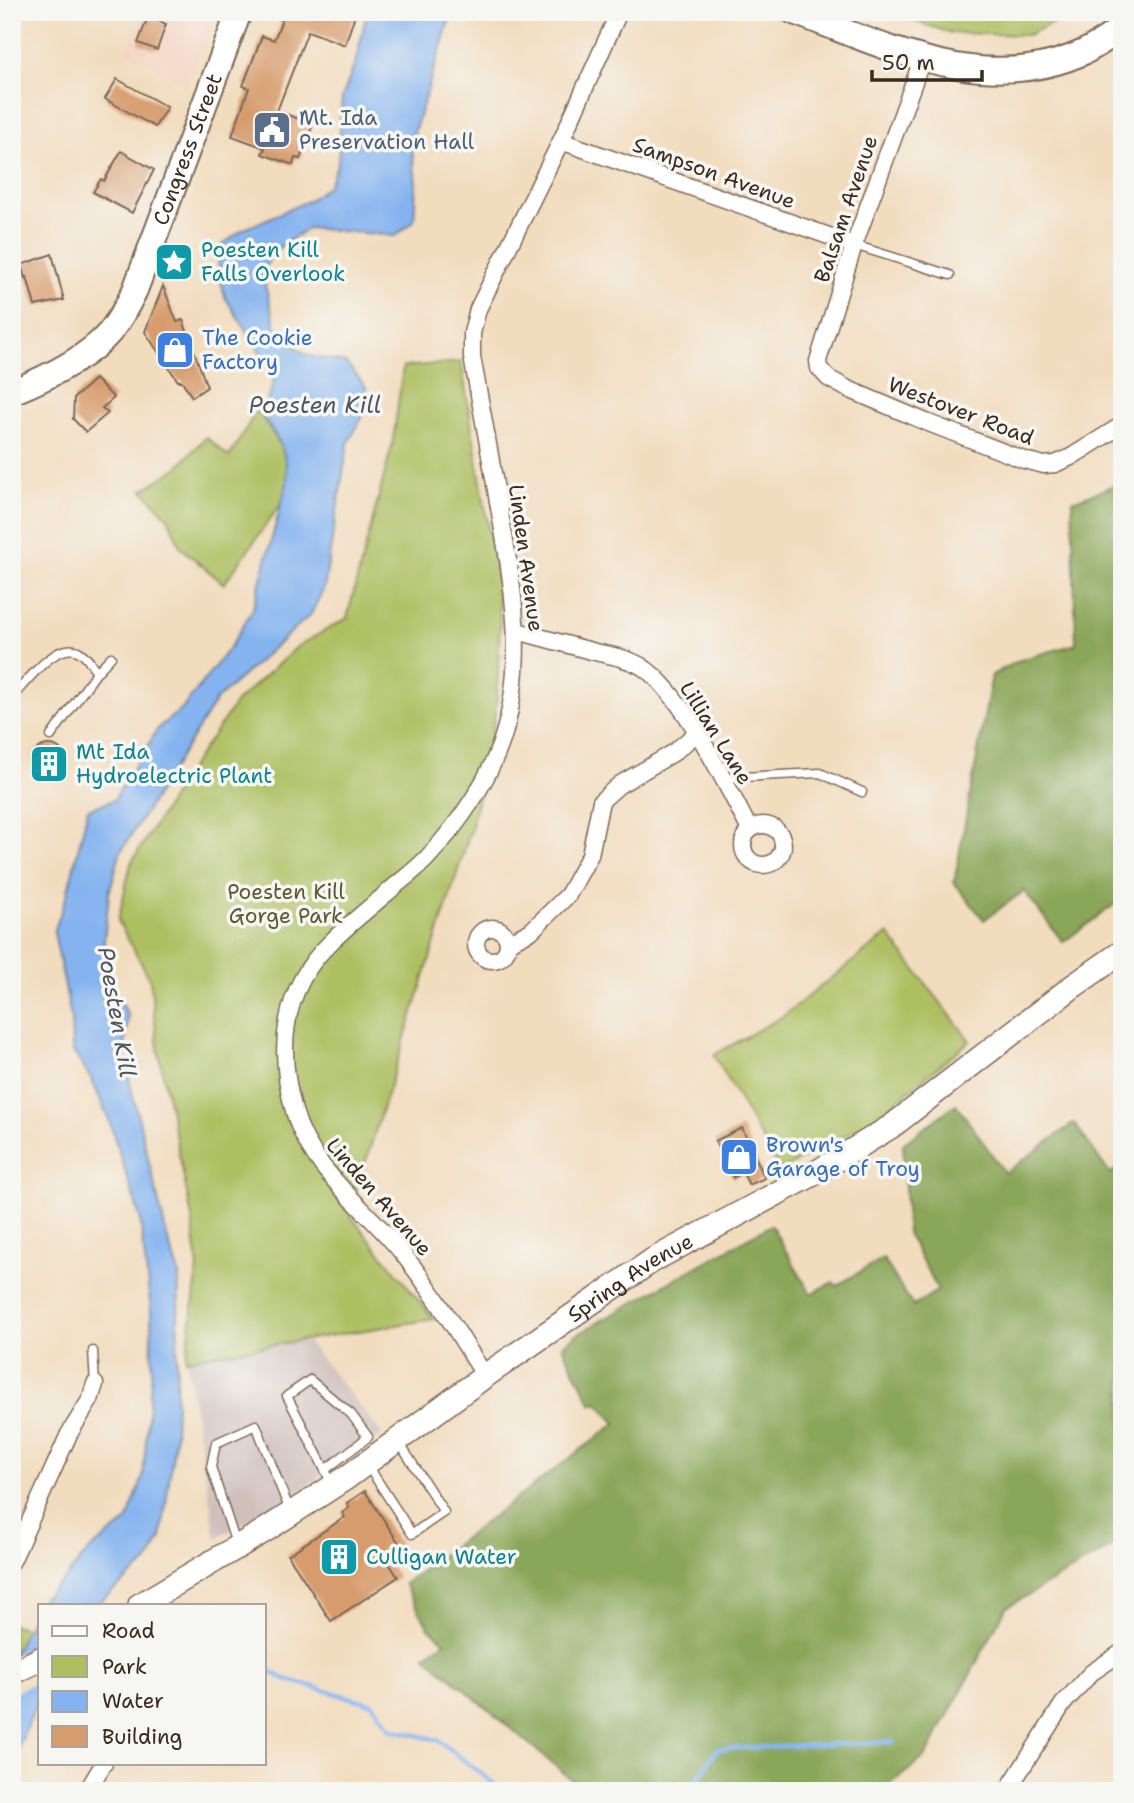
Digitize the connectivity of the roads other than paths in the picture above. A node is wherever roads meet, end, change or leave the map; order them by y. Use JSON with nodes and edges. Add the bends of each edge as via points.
{"nodes":[{"id":1,"x":239,"y":12,"type":"edge"},
{"id":2,"x":619,"y":12,"type":"edge"},
{"id":3,"x":794,"y":12,"type":"edge"},
{"id":4,"x":1122,"y":28,"type":"edge"},
{"id":5,"x":922,"y":60,"type":"junction"},
{"id":6,"x":561,"y":141,"type":"junction"},
{"id":7,"x":854,"y":245,"type":"junction"},
{"id":8,"x":950,"y":275,"type":"dead end"},
{"id":9,"x":823,"y":373,"type":"joint"},
{"id":10,"x":12,"y":391,"type":"edge"},
{"id":11,"x":1122,"y":425,"type":"edge"},
{"id":12,"x":517,"y":631,"type":"junction"},
{"id":13,"x":111,"y":657,"type":"dead end"},
{"id":14,"x":97,"y":672,"type":"junction"},
{"id":15,"x":12,"y":697,"type":"edge"},
{"id":16,"x":697,"y":733,"type":"junction"},
{"id":17,"x":51,"y":736,"type":"dead end"},
{"id":18,"x":722,"y":778,"type":"junction"},
{"id":19,"x":862,"y":792,"type":"dead end"},
{"id":20,"x":750,"y":830,"type":"dead end"},
{"id":21,"x":509,"y":943,"type":"dead end"},
{"id":22,"x":1122,"y":952,"type":"edge"},
{"id":23,"x":93,"y":1351,"type":"dead end"},
{"id":24,"x":485,"y":1376,"type":"junction"},
{"id":25,"x":96,"y":1384,"type":"joint"},
{"id":26,"x":378,"y":1448,"type":"junction"},
{"id":27,"x":329,"y":1478,"type":"junction"},
{"id":28,"x":291,"y":1514,"type":"junction"},
{"id":29,"x":237,"y":1547,"type":"junction"},
{"id":30,"x":12,"y":1561,"type":"edge"},
{"id":31,"x":142,"y":1604,"type":"edge"},
{"id":32,"x":1122,"y":1652,"type":"edge"},
{"id":33,"x":38,"y":1660,"type":"edge"},
{"id":34,"x":12,"y":1673,"type":"edge"},
{"id":35,"x":103,"y":1764,"type":"edge"},
{"id":36,"x":87,"y":1791,"type":"edge"},
{"id":37,"x":1007,"y":1791,"type":"edge"}],
"edges":[{"from":1,"to":10,"type":"main road","name":"Congress Street","via":[[122,316],[107,335],[73,361]]},
{"from":2,"to":6,"type":"street","name":"Linden Avenue"},
{"from":3,"to":5,"type":"main road"},
{"from":4,"to":5,"type":"main road","via":[[1086,51],[1010,71]]},
{"from":5,"to":7,"type":"street","name":"Balsam Avenue"},
{"from":6,"to":7,"type":"street","name":"Sampson Avenue"},
{"from":6,"to":12,"type":"street","name":"Linden Avenue","via":[[478,309],[472,333],[472,357]]},
{"from":7,"to":8,"type":"lane"},
{"from":7,"to":9,"type":"street","name":"Balsam Avenue","via":[[818,361]]},
{"from":9,"to":11,"type":"street","name":"Westover Road","via":[[848,389],[926,422],[1044,465],[1071,457]]},
{"from":12,"to":16,"type":"street","name":"Lillian Lane","via":[[639,665],[667,690]]},
{"from":12,"to":24,"type":"street","name":"Linden Avenue","via":[[514,693],[491,769],[427,859],[313,961],[300,981],[285,1032],[284,1061],[304,1139],[317,1160],[402,1252]]},
{"from":13,"to":14,"type":"lane"},
{"from":14,"to":15,"type":"lane","via":[[78,651],[65,650],[47,660]]},
{"from":14,"to":17,"type":"lane"},
{"from":16,"to":18,"type":"street","name":"Lillian Lane"},
{"from":16,"to":21,"type":"street","via":[[601,801],[590,855],[572,888],[531,931]]},
{"from":18,"to":19,"type":"lane","via":[[820,773]]},
{"from":18,"to":20,"type":"street","name":"Lillian Lane"},
{"from":22,"to":24,"type":"street","name":"Spring Avenue","via":[[892,1126],[653,1260]]},
{"from":23,"to":25,"type":"lane"},
{"from":24,"to":26,"type":"street","name":"Spring Avenue"},
{"from":25,"to":30,"type":"street"},
{"from":26,"to":26,"type":"lane","via":[[412,1534],[444,1512]]},
{"from":26,"to":27,"type":"street","name":"Spring Avenue"},
{"from":26,"to":27,"type":"lane","via":[[351,1414],[310,1380],[286,1395]]},
{"from":27,"to":28,"type":"street","name":"Spring Avenue"},
{"from":28,"to":29,"type":"street","name":"Spring Avenue"},
{"from":28,"to":29,"type":"lane","via":[[257,1425],[216,1443],[211,1467]]},
{"from":29,"to":31,"type":"street","name":"Spring Avenue"},
{"from":32,"to":37,"type":"street","via":[[1091,1673],[1063,1704]]},
{"from":33,"to":34,"type":"street"},
{"from":35,"to":36,"type":"street"}]}
